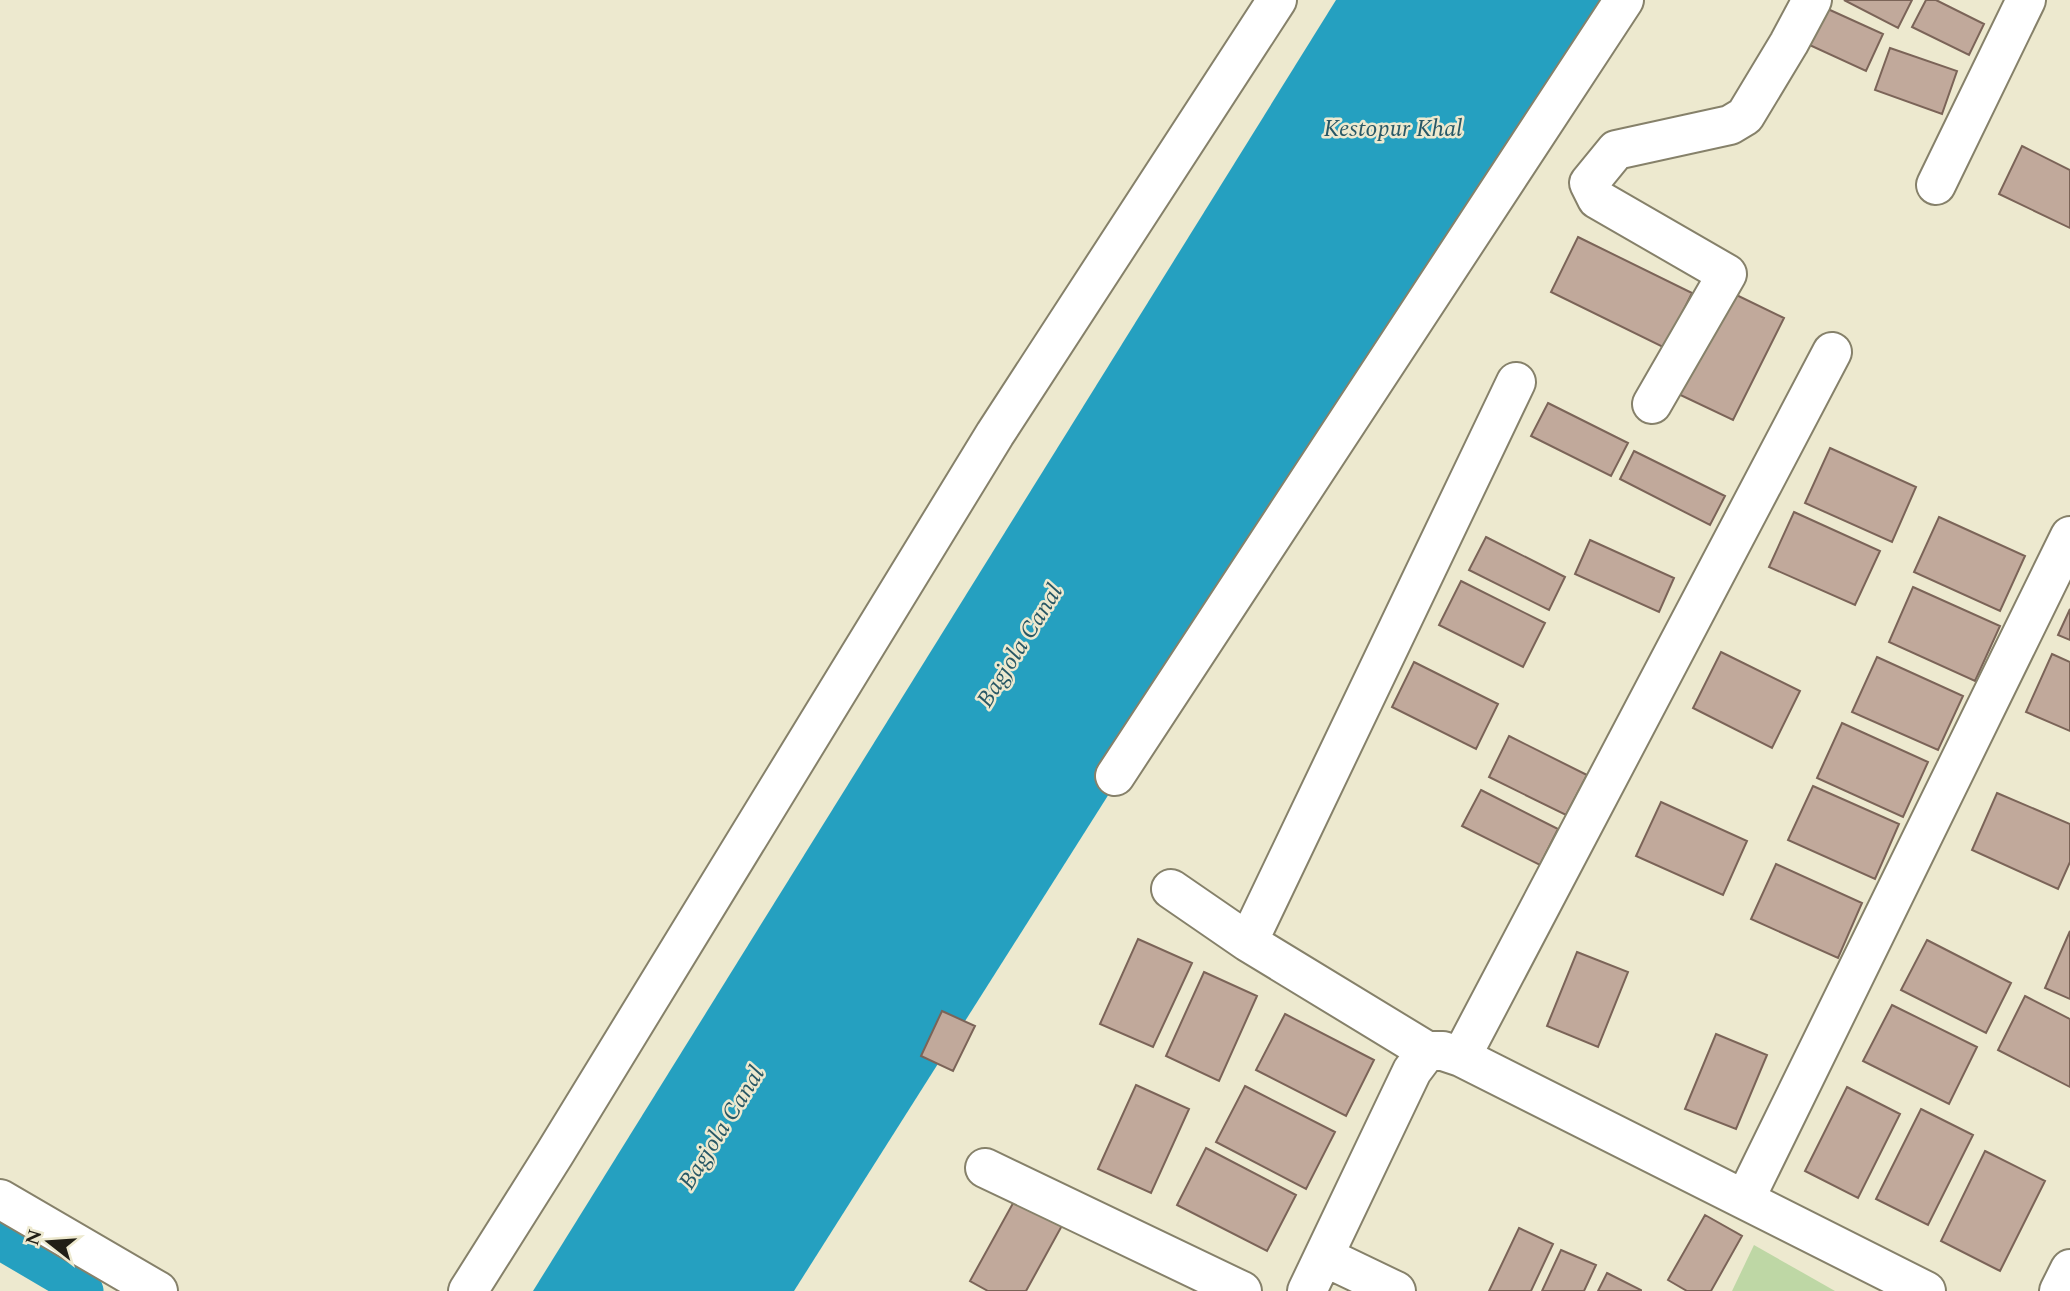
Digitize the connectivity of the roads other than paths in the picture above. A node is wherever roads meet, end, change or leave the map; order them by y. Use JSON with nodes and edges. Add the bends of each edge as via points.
{"nodes":[{"id":1,"x":1277,"y":0,"type":"edge"},
{"id":2,"x":1624,"y":0,"type":"edge"},
{"id":3,"x":1812,"y":0,"type":"edge"},
{"id":4,"x":2026,"y":0,"type":"edge"},
{"id":5,"x":1936,"y":185,"type":"dead end"},
{"id":6,"x":1832,"y":352,"type":"dead end"},
{"id":7,"x":1516,"y":382,"type":"dead end"},
{"id":8,"x":1652,"y":404,"type":"dead end"},
{"id":9,"x":2070,"y":536,"type":"edge"},
{"id":10,"x":1115,"y":776,"type":"dead end"},
{"id":11,"x":1171,"y":889,"type":"dead end"},
{"id":12,"x":1248,"y":942,"type":"junction"},
{"id":13,"x":1444,"y":1054,"type":"junction"},
{"id":14,"x":985,"y":1168,"type":"dead end"},
{"id":15,"x":0,"y":1199,"type":"edge"},
{"id":16,"x":1745,"y":1199,"type":"junction"},
{"id":17,"x":1325,"y":1257,"type":"junction"},
{"id":18,"x":2070,"y":1269,"type":"edge"},
{"id":19,"x":158,"y":1291,"type":"edge"},
{"id":20,"x":468,"y":1291,"type":"edge"},
{"id":21,"x":1242,"y":1291,"type":"edge"},
{"id":22,"x":1307,"y":1291,"type":"edge"},
{"id":23,"x":1396,"y":1291,"type":"edge"},
{"id":24,"x":1926,"y":1291,"type":"edge"},
{"id":25,"x":2059,"y":1291,"type":"edge"}],
"edges":[{"from":1,"to":20,"type":"street","via":[[995,434]]},
{"from":2,"to":10,"type":"street"},
{"from":3,"to":8,"type":"street","via":[[1745,116],[1730,125],[1616,150],[1589,183],[1597,199],[1727,274]]},
{"from":4,"to":5,"type":"street"},
{"from":6,"to":13,"type":"street"},
{"from":7,"to":12,"type":"street"},
{"from":9,"to":16,"type":"street"},
{"from":11,"to":12,"type":"street"},
{"from":12,"to":13,"type":"street"},
{"from":13,"to":16,"type":"street"},
{"from":13,"to":17,"type":"street","via":[[1412,1071]]},
{"from":14,"to":21,"type":"street"},
{"from":15,"to":19,"type":"street"},
{"from":16,"to":24,"type":"street"},
{"from":17,"to":22,"type":"street"},
{"from":17,"to":23,"type":"street"},
{"from":18,"to":25,"type":"street"}]}
